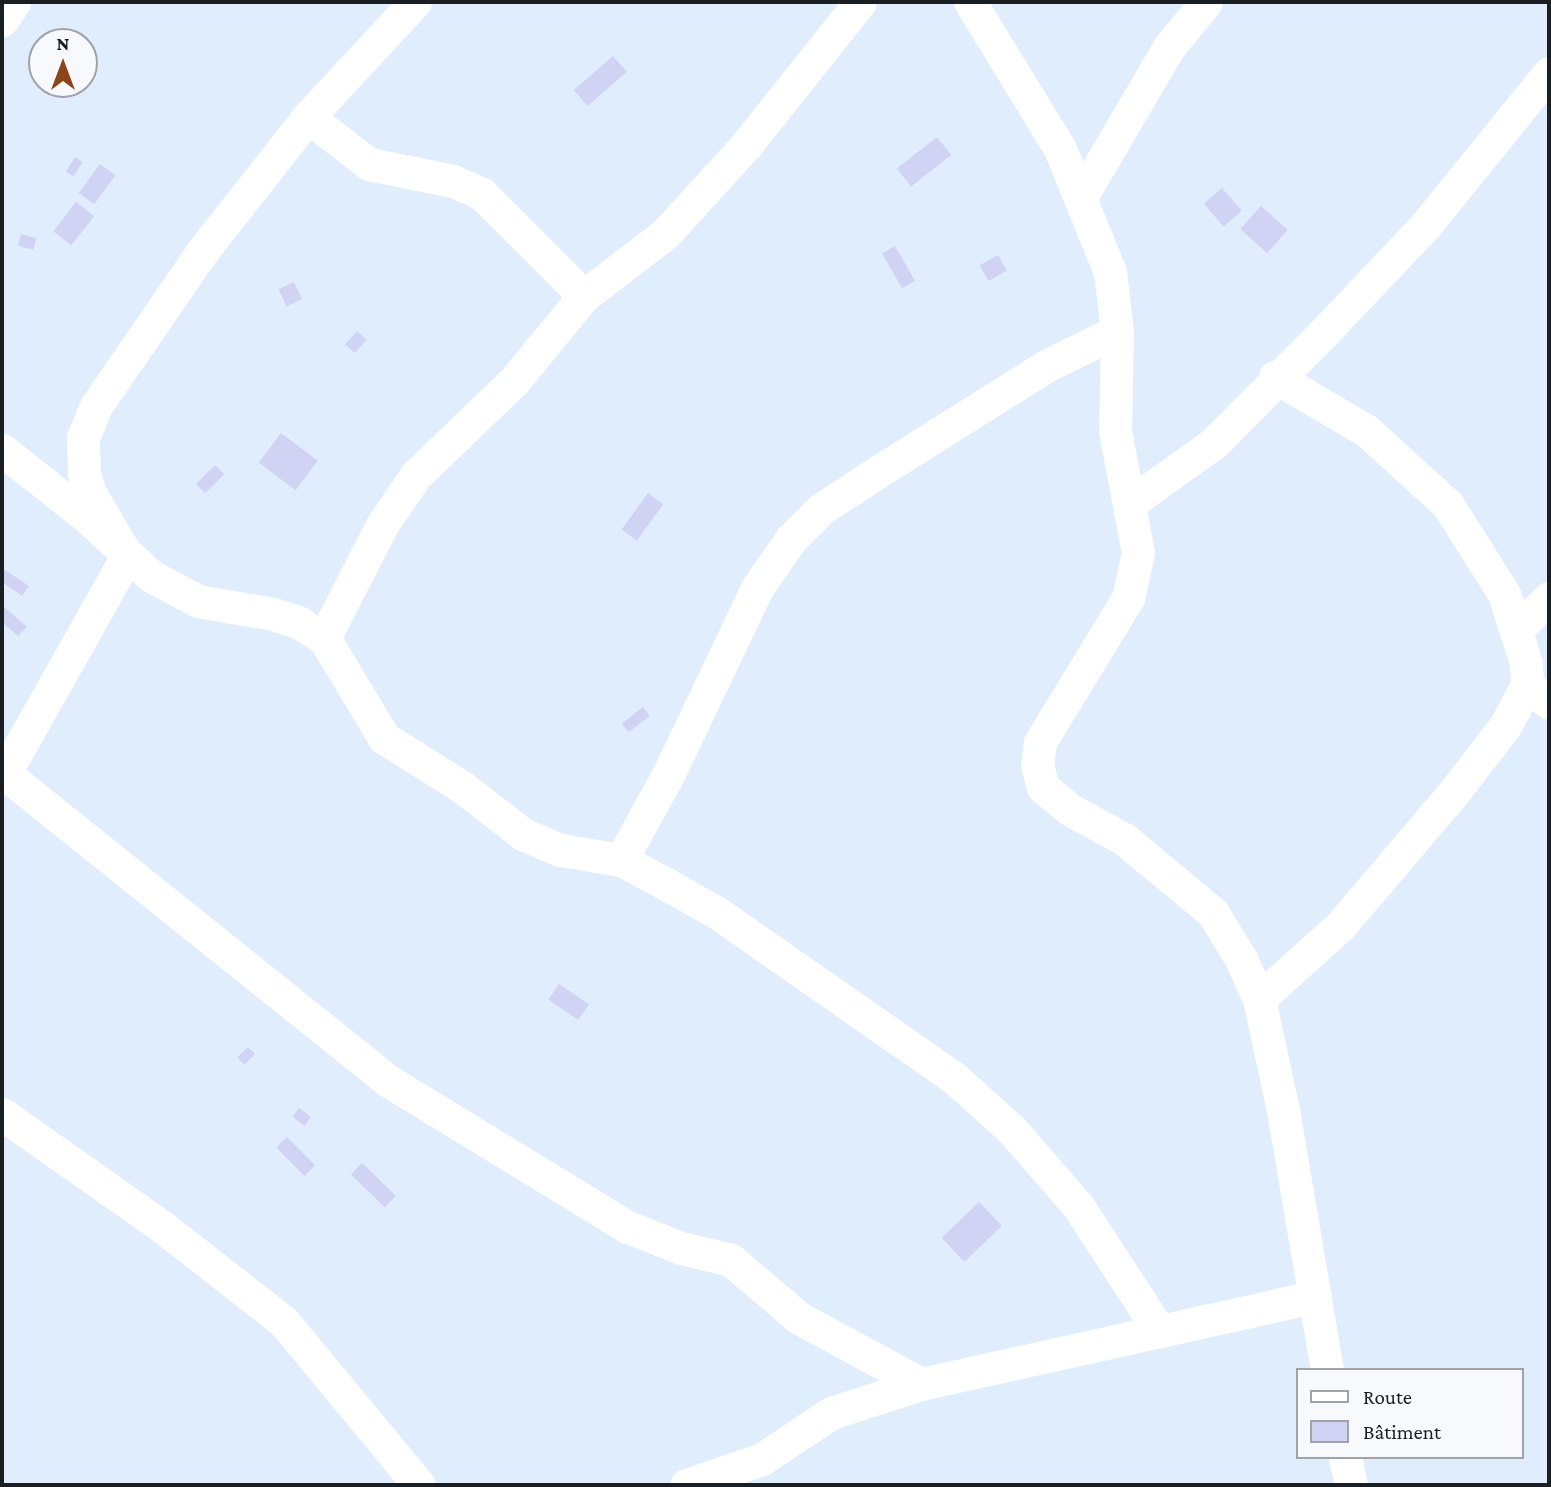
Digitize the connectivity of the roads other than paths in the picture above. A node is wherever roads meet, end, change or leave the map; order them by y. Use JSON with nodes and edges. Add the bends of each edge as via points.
{"nodes":[{"id":1,"x":14,"y":2,"type":"edge"},
{"id":2,"x":860,"y":2,"type":"edge"},
{"id":3,"x":971,"y":2,"type":"edge"},
{"id":4,"x":1206,"y":2,"type":"edge"},
{"id":5,"x":397,"y":8,"type":"edge"},
{"id":6,"x":2,"y":20,"type":"edge"},
{"id":7,"x":1549,"y":73,"type":"edge"},
{"id":8,"x":308,"y":117,"type":"junction"},
{"id":9,"x":1081,"y":197,"type":"junction"},
{"id":10,"x":584,"y":296,"type":"junction"},
{"id":11,"x":1117,"y":331,"type":"junction"},
{"id":12,"x":1275,"y":377,"type":"junction"},
{"id":13,"x":2,"y":450,"type":"edge"},
{"id":14,"x":1130,"y":503,"type":"junction"},
{"id":15,"x":127,"y":556,"type":"junction"},
{"id":16,"x":1549,"y":598,"type":"edge"},
{"id":17,"x":1517,"y":629,"type":"junction"},
{"id":18,"x":324,"y":638,"type":"junction"},
{"id":19,"x":1538,"y":694,"type":"edge"},
{"id":20,"x":3,"y":775,"type":"edge"},
{"id":21,"x":621,"y":860,"type":"junction"},
{"id":22,"x":1259,"y":999,"type":"junction"},
{"id":23,"x":2,"y":1114,"type":"edge"},
{"id":24,"x":1312,"y":1297,"type":"junction"},
{"id":25,"x":1160,"y":1332,"type":"junction"},
{"id":26,"x":1327,"y":1368,"type":"edge"},
{"id":27,"x":921,"y":1384,"type":"junction"},
{"id":28,"x":1345,"y":1459,"type":"edge"},
{"id":29,"x":419,"y":1485,"type":"edge"},
{"id":30,"x":687,"y":1485,"type":"edge"},
{"id":31,"x":1351,"y":1485,"type":"edge"}],
"edges":[{"from":1,"to":6,"type":"street"},
{"from":2,"to":10,"type":"street","via":[[747,144],[667,233]]},
{"from":3,"to":9,"type":"street","via":[[1033,98]]},
{"from":4,"to":9,"type":"street","via":[[1170,47]]},
{"from":5,"to":8,"type":"street"},
{"from":7,"to":12,"type":"street","via":[[1425,226]]},
{"from":8,"to":10,"type":"street","via":[[369,164],[453,181],[482,194]]},
{"from":8,"to":15,"type":"street","via":[[201,253],[91,417],[82,438],[90,493]]},
{"from":9,"to":11,"type":"street","via":[[1110,272]]},
{"from":10,"to":18,"type":"street","via":[[513,383],[416,475],[382,525]]},
{"from":11,"to":14,"type":"street","via":[[1115,431]]},
{"from":11,"to":21,"type":"street","via":[[1046,366],[884,468],[821,509],[791,538],[757,588],[668,775]]},
{"from":12,"to":14,"type":"street","via":[[1214,443]]},
{"from":12,"to":17,"type":"street","via":[[1367,431],[1448,505],[1504,594]]},
{"from":13,"to":15,"type":"street","via":[[86,516]]},
{"from":14,"to":22,"type":"street","via":[[1138,553],[1128,598],[1040,742],[1037,765],[1043,787],[1069,809],[1124,839],[1167,870],[1213,913]]},
{"from":15,"to":18,"type":"street","via":[[151,576],[198,601],[273,614]]},
{"from":15,"to":20,"type":"street"},
{"from":16,"to":17,"type":"street"},
{"from":17,"to":19,"type":"street"},
{"from":18,"to":21,"type":"street","via":[[368,719],[406,756],[462,787],[523,834],[560,850]]},
{"from":19,"to":22,"type":"street","via":[[1340,926]]},
{"from":20,"to":27,"type":"street","via":[[390,1082],[628,1227],[681,1248],[731,1260],[799,1318]]},
{"from":21,"to":25,"type":"street","via":[[719,914],[953,1077],[1012,1130],[1078,1206]]},
{"from":22,"to":24,"type":"street","via":[[1283,1110]]},
{"from":23,"to":29,"type":"street","via":[[160,1225],[284,1322]]},
{"from":24,"to":25,"type":"street"},
{"from":24,"to":26,"type":"street"},
{"from":25,"to":27,"type":"street"},
{"from":27,"to":30,"type":"street","via":[[831,1413],[762,1459]]},
{"from":28,"to":31,"type":"street"}]}
